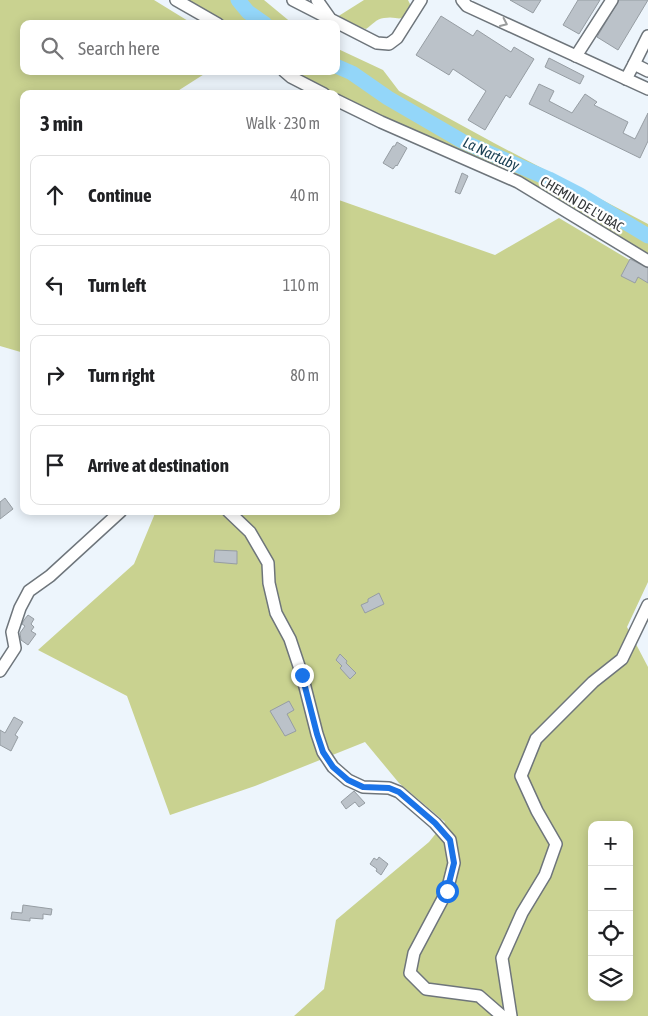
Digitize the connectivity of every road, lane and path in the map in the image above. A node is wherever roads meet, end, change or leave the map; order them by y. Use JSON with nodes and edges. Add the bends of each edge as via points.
{"nodes":[{"id":1,"x":176,"y":0,"type":"edge"},
{"id":2,"x":292,"y":0,"type":"edge"},
{"id":3,"x":317,"y":0,"type":"edge"},
{"id":4,"x":462,"y":0,"type":"edge"},
{"id":5,"x":612,"y":0,"type":"edge"},
{"id":6,"x":417,"y":2,"type":"edge"},
{"id":7,"x":330,"y":19,"type":"joint"},
{"id":8,"x":211,"y":20,"type":"edge"},
{"id":9,"x":340,"y":24,"type":"edge"},
{"id":10,"x":648,"y":36,"type":"edge"},
{"id":11,"x":576,"y":56,"type":"junction"},
{"id":12,"x":634,"y":64,"type":"junction"},
{"id":13,"x":648,"y":71,"type":"edge"},
{"id":14,"x":289,"y":75,"type":"edge"},
{"id":15,"x":626,"y":79,"type":"junction"},
{"id":16,"x":648,"y":89,"type":"edge"},
{"id":17,"x":316,"y":90,"type":"edge"},
{"id":18,"x":340,"y":102,"type":"edge"},
{"id":19,"x":648,"y":261,"type":"edge"},
{"id":20,"x":117,"y":515,"type":"edge"},
{"id":21,"x":232,"y":515,"type":"edge"},
{"id":22,"x":648,"y":605,"type":"edge"},
{"id":23,"x":0,"y":671,"type":"edge"},
{"id":24,"x":502,"y":1016,"type":"edge"},
{"id":25,"x":511,"y":1016,"type":"edge"}],
"edges":[{"from":1,"to":8,"type":"street"},
{"from":2,"to":7,"type":"street"},
{"from":3,"to":7,"type":"street"},
{"from":4,"to":11,"type":"street","one_way":true,"via":[[467,6]]},
{"from":5,"to":11,"type":"street"},
{"from":6,"to":9,"type":"street","via":[[397,38],[389,44],[377,43]]},
{"from":10,"to":12,"type":"street"},
{"from":11,"to":15,"type":"street"},
{"from":12,"to":13,"type":"street"},
{"from":12,"to":15,"type":"street"},
{"from":14,"to":17,"type":"street"},
{"from":15,"to":16,"type":"street"},
{"from":18,"to":19,"type":"street","name":"CHEMIN DE L'UBAC","via":[[518,182]]},
{"from":20,"to":23,"type":"street","via":[[29,591],[12,632],[14,648]]},
{"from":21,"to":24,"type":"street","via":[[250,532],[268,564],[276,613],[290,639],[323,752],[333,767],[363,787],[389,788],[399,792],[450,840],[454,863],[447,891],[414,954],[410,973],[426,989],[479,996]]},
{"from":22,"to":25,"type":"street","via":[[622,659],[593,682],[536,739],[521,776],[556,844],[545,875],[522,913],[502,958]]}]}
